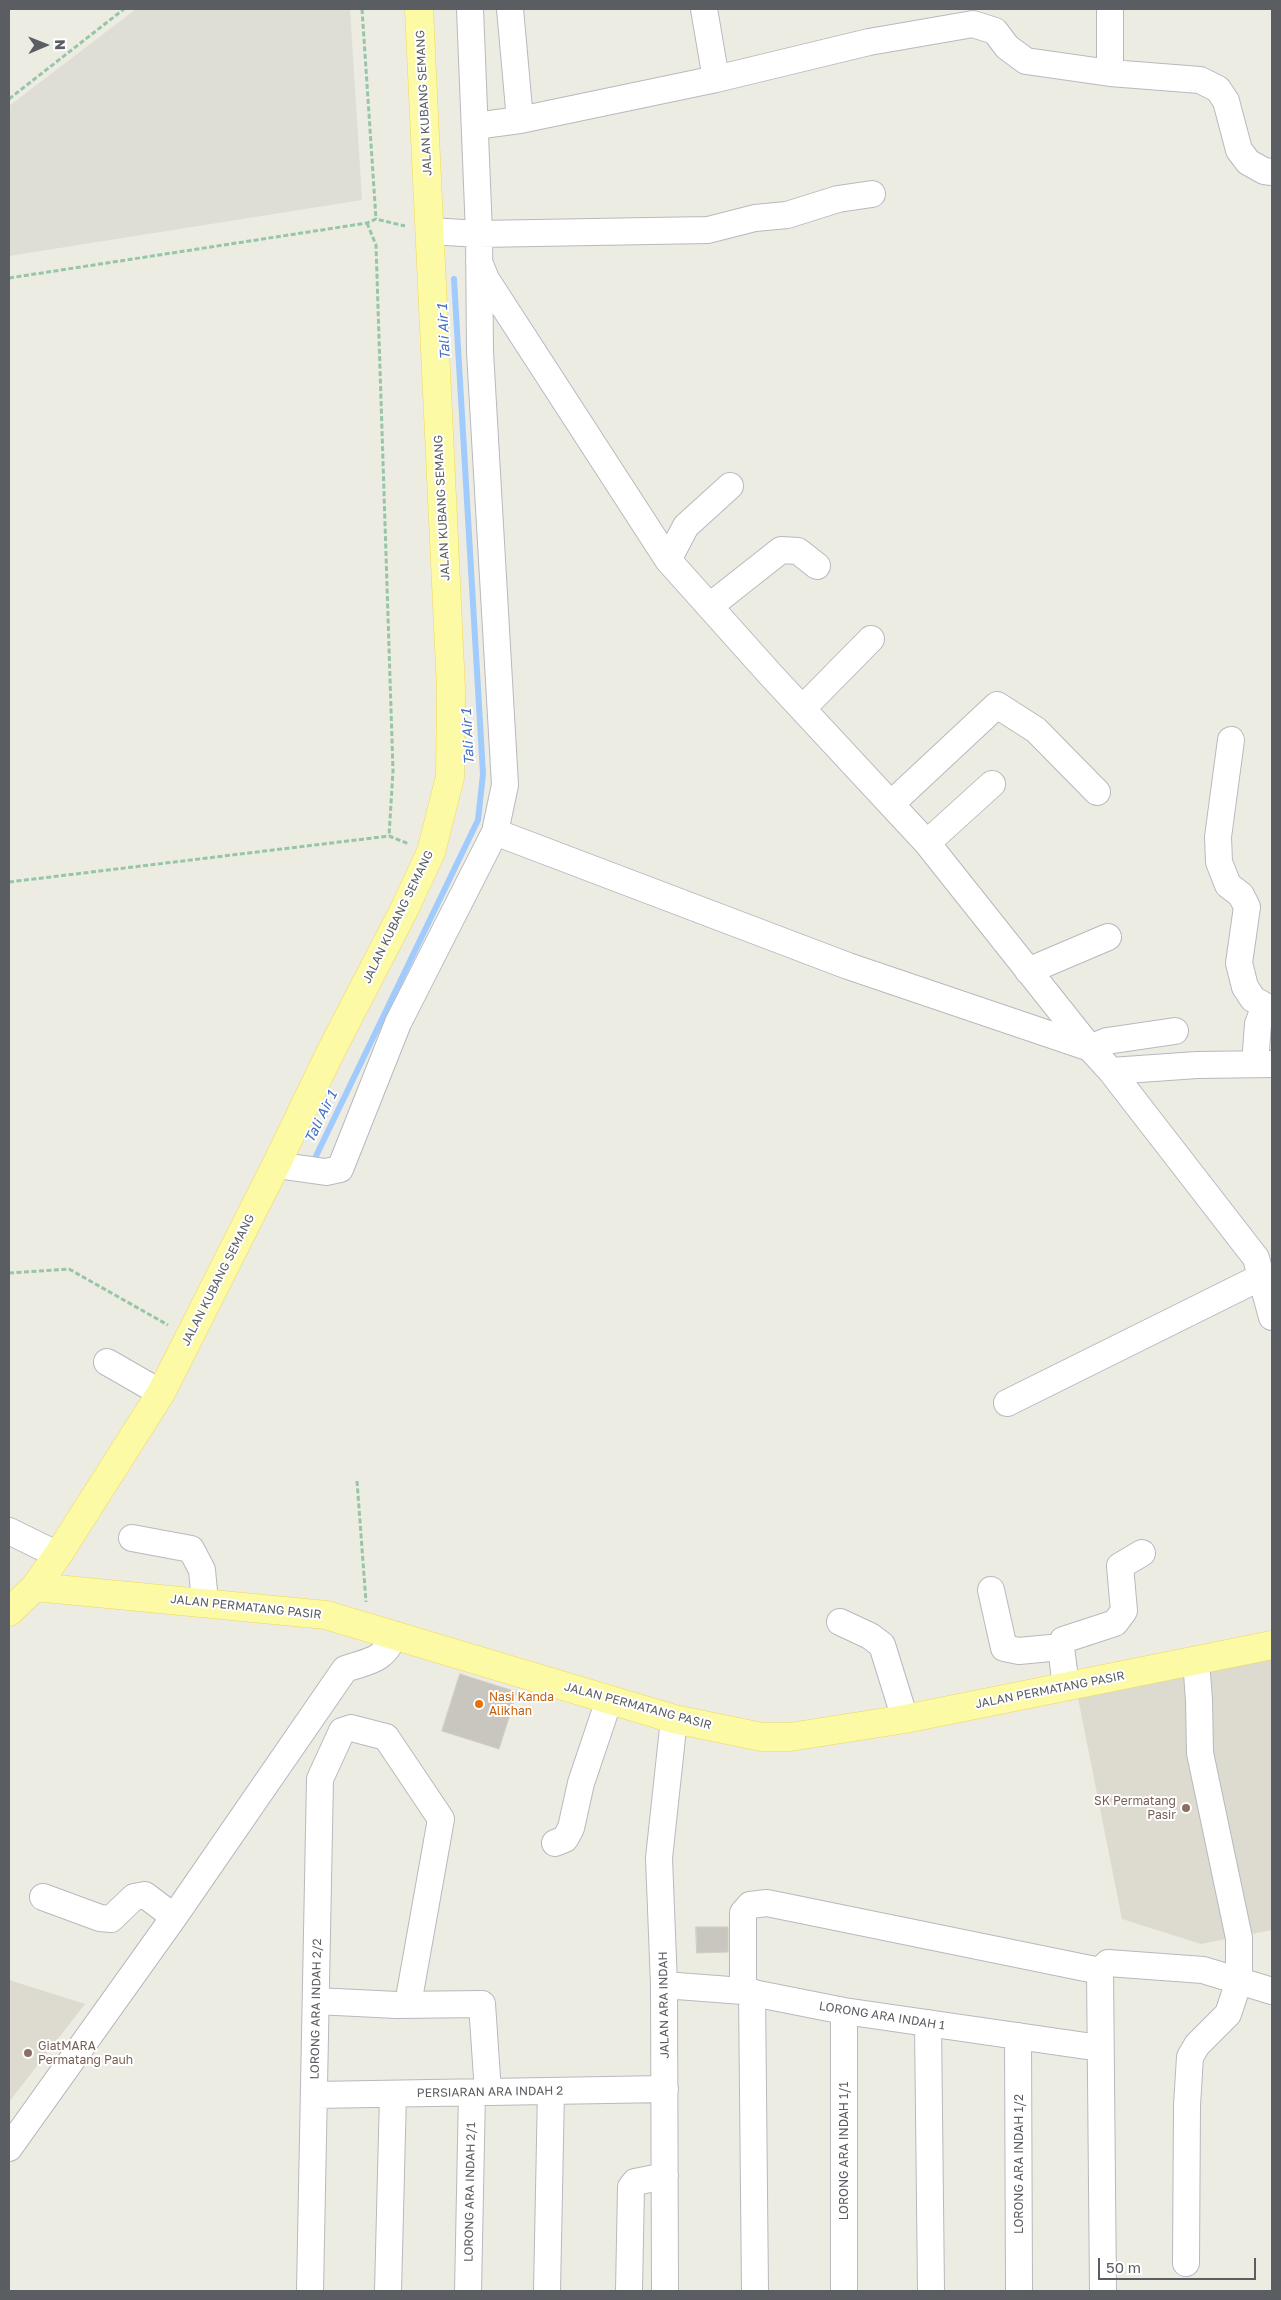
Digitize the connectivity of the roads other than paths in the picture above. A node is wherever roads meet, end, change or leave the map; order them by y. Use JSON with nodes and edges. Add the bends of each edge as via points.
{"nodes":[{"id":1,"x":419,"y":9,"type":"edge"},
{"id":2,"x":470,"y":9,"type":"edge"},
{"id":3,"x":510,"y":9,"type":"edge"},
{"id":4,"x":704,"y":9,"type":"edge"},
{"id":5,"x":1110,"y":9,"type":"edge"},
{"id":6,"x":1110,"y":73,"type":"junction"},
{"id":7,"x":716,"y":79,"type":"junction"},
{"id":8,"x":520,"y":120,"type":"junction"},
{"id":9,"x":475,"y":126,"type":"junction"},
{"id":10,"x":1272,"y":172,"type":"edge"},
{"id":11,"x":872,"y":194,"type":"dead end"},
{"id":12,"x":430,"y":231,"type":"junction"},
{"id":13,"x":478,"y":234,"type":"junction"},
{"id":14,"x":479,"y":262,"type":"junction"},
{"id":15,"x":730,"y":486,"type":"dead end"},
{"id":16,"x":668,"y":560,"type":"junction"},
{"id":17,"x":818,"y":566,"type":"dead end"},
{"id":18,"x":710,"y":606,"type":"junction"},
{"id":19,"x":871,"y":639,"type":"dead end"},
{"id":20,"x":803,"y":708,"type":"junction"},
{"id":21,"x":1231,"y":740,"type":"dead end"},
{"id":22,"x":992,"y":784,"type":"dead end"},
{"id":23,"x":1097,"y":792,"type":"dead end"},
{"id":24,"x":891,"y":804,"type":"junction"},
{"id":25,"x":494,"y":832,"type":"junction"},
{"id":26,"x":927,"y":843,"type":"junction"},
{"id":27,"x":1108,"y":937,"type":"dead end"},
{"id":28,"x":1028,"y":971,"type":"junction"},
{"id":29,"x":1269,"y":1006,"type":"edge"},
{"id":30,"x":1175,"y":1031,"type":"dead end"},
{"id":31,"x":1090,"y":1048,"type":"junction"},
{"id":32,"x":1264,"y":1064,"type":"edge"},
{"id":33,"x":1112,"y":1071,"type":"junction"},
{"id":34,"x":276,"y":1165,"type":"junction"},
{"id":35,"x":1261,"y":1277,"type":"junction"},
{"id":36,"x":1272,"y":1317,"type":"edge"},
{"id":37,"x":107,"y":1362,"type":"dead end"},
{"id":38,"x":161,"y":1393,"type":"junction"},
{"id":39,"x":1007,"y":1403,"type":"dead end"},
{"id":40,"x":9,"y":1531,"type":"edge"},
{"id":41,"x":132,"y":1538,"type":"dead end"},
{"id":42,"x":1142,"y":1553,"type":"dead end"},
{"id":43,"x":58,"y":1555,"type":"junction"},
{"id":44,"x":35,"y":1587,"type":"junction"},
{"id":45,"x":991,"y":1590,"type":"dead end"},
{"id":46,"x":205,"y":1602,"type":"junction"},
{"id":47,"x":9,"y":1612,"type":"edge"},
{"id":48,"x":840,"y":1622,"type":"dead end"},
{"id":49,"x":395,"y":1635,"type":"junction"},
{"id":50,"x":1272,"y":1645,"type":"edge"},
{"id":51,"x":1061,"y":1647,"type":"junction"},
{"id":52,"x":1196,"y":1660,"type":"junction"},
{"id":53,"x":1066,"y":1687,"type":"junction"},
{"id":54,"x":609,"y":1700,"type":"junction"},
{"id":55,"x":674,"y":1719,"type":"junction"},
{"id":56,"x":905,"y":1719,"type":"junction"},
{"id":57,"x":555,"y":1844,"type":"dead end"},
{"id":58,"x":43,"y":1897,"type":"dead end"},
{"id":59,"x":174,"y":1918,"type":"junction"},
{"id":60,"x":1100,"y":1971,"type":"junction"},
{"id":61,"x":1239,"y":1981,"type":"junction"},
{"id":62,"x":664,"y":1985,"type":"junction"},
{"id":63,"x":1272,"y":1991,"type":"edge"},
{"id":64,"x":748,"y":1992,"type":"junction"},
{"id":65,"x":316,"y":2002,"type":"junction"},
{"id":66,"x":408,"y":2004,"type":"junction"},
{"id":67,"x":844,"y":2011,"type":"junction"},
{"id":68,"x":928,"y":2023,"type":"junction"},
{"id":69,"x":1018,"y":2036,"type":"junction"},
{"id":70,"x":1100,"y":2048,"type":"junction"},
{"id":71,"x":665,"y":2089,"type":"junction"},
{"id":72,"x":551,"y":2091,"type":"junction"},
{"id":73,"x":480,"y":2092,"type":"junction"},
{"id":74,"x":393,"y":2094,"type":"junction"},
{"id":75,"x":314,"y":2095,"type":"junction"},
{"id":76,"x":9,"y":2148,"type":"edge"},
{"id":77,"x":664,"y":2176,"type":"junction"},
{"id":78,"x":1186,"y":2263,"type":"dead end"},
{"id":79,"x":310,"y":2291,"type":"edge"},
{"id":80,"x":388,"y":2291,"type":"edge"},
{"id":81,"x":468,"y":2291,"type":"edge"},
{"id":82,"x":547,"y":2291,"type":"edge"},
{"id":83,"x":629,"y":2291,"type":"edge"},
{"id":84,"x":665,"y":2291,"type":"edge"},
{"id":85,"x":755,"y":2291,"type":"edge"},
{"id":86,"x":844,"y":2291,"type":"edge"},
{"id":87,"x":931,"y":2291,"type":"edge"},
{"id":88,"x":1019,"y":2291,"type":"edge"},
{"id":89,"x":1103,"y":2291,"type":"edge"}],
"edges":[{"from":1,"to":12,"type":"main road","name":"JALAN KUBANG SEMANG"},
{"from":2,"to":9,"type":"street"},
{"from":3,"to":8,"type":"street"},
{"from":4,"to":7,"type":"street"},
{"from":5,"to":6,"type":"street"},
{"from":6,"to":7,"type":"street","via":[[1026,61],[1007,47],[996,31],[973,24],[869,42]]},
{"from":6,"to":10,"type":"street","via":[[1200,80],[1218,89],[1226,102],[1239,150],[1248,162]]},
{"from":7,"to":8,"type":"street"},
{"from":8,"to":9,"type":"street"},
{"from":9,"to":13,"type":"street"},
{"from":11,"to":13,"type":"street","via":[[708,230]]},
{"from":12,"to":13,"type":"street"},
{"from":12,"to":34,"type":"main road","name":"JALAN KUBANG SEMANG","via":[[451,689],[450,777],[431,852]]},
{"from":13,"to":14,"type":"street"},
{"from":14,"to":16,"type":"street","via":[[486,279]]},
{"from":14,"to":25,"type":"street","via":[[480,352],[505,785]]},
{"from":15,"to":16,"type":"street","via":[[686,526]]},
{"from":16,"to":18,"type":"street"},
{"from":17,"to":18,"type":"street","via":[[798,551],[781,550]]},
{"from":18,"to":20,"type":"street"},
{"from":19,"to":20,"type":"street"},
{"from":20,"to":24,"type":"street"},
{"from":21,"to":29,"type":"street","via":[[1218,838],[1219,862],[1228,885],[1241,895],[1248,907],[1239,963],[1245,987],[1253,999]]},
{"from":22,"to":26,"type":"street"},
{"from":23,"to":24,"type":"street","via":[[1036,730],[997,705]]},
{"from":24,"to":26,"type":"street"},
{"from":25,"to":31,"type":"street","via":[[848,966]]},
{"from":25,"to":34,"type":"street","via":[[398,1023],[340,1169],[326,1172]]},
{"from":26,"to":28,"type":"street"},
{"from":27,"to":28,"type":"street"},
{"from":28,"to":31,"type":"street"},
{"from":29,"to":32,"type":"street","via":[[1258,1024]]},
{"from":30,"to":31,"type":"street","via":[[1107,1041]]},
{"from":31,"to":33,"type":"street"},
{"from":32,"to":33,"type":"street"},
{"from":33,"to":35,"type":"street","via":[[1256,1258]]},
{"from":34,"to":38,"type":"main road","name":"JALAN KUBANG SEMANG"},
{"from":35,"to":36,"type":"street"},
{"from":35,"to":39,"type":"street"},
{"from":37,"to":38,"type":"street"},
{"from":38,"to":43,"type":"main road","name":"JALAN KUBANG SEMANG"},
{"from":40,"to":43,"type":"street"},
{"from":41,"to":46,"type":"street","via":[[191,1549],[202,1570]]},
{"from":42,"to":51,"type":"street","via":[[1120,1566],[1124,1611],[1116,1623],[1062,1640]]},
{"from":43,"to":44,"type":"main road","name":"JALAN KUBANG SEMANG"},
{"from":44,"to":46,"type":"main road","name":"JALAN PERMATANG PASIR"},
{"from":44,"to":47,"type":"main road","name":"JALAN KUBANG SEMANG"},
{"from":45,"to":51,"type":"street","via":[[1004,1648],[1019,1651]]},
{"from":46,"to":49,"type":"main road","name":"JALAN PERMATANG PASIR","via":[[326,1615]]},
{"from":48,"to":56,"type":"street","via":[[882,1645]]},
{"from":49,"to":54,"type":"main road","name":"JALAN PERMATANG PASIR"},
{"from":49,"to":59,"type":"street","via":[[379,1658],[345,1669]]},
{"from":50,"to":52,"type":"main road","name":"JALAN PERMATANG PASIR"},
{"from":51,"to":53,"type":"street"},
{"from":52,"to":53,"type":"main road","name":"JALAN PERMATANG PASIR"},
{"from":52,"to":61,"type":"street","via":[[1200,1753],[1239,1938]]},
{"from":53,"to":56,"type":"main road","name":"JALAN PERMATANG PASIR"},
{"from":54,"to":55,"type":"main road","name":"JALAN PERMATANG PASIR"},
{"from":54,"to":57,"type":"street","via":[[582,1783],[572,1828],[565,1840]]},
{"from":55,"to":56,"type":"main road","name":"JALAN PERMATANG PASIR","via":[[762,1737],[790,1737]]},
{"from":55,"to":62,"type":"street","name":"JALAN ARA INDAH","via":[[659,1858]]},
{"from":58,"to":59,"type":"street","via":[[111,1919],[134,1897],[145,1895]]},
{"from":59,"to":76,"type":"street"},
{"from":60,"to":61,"type":"street","via":[[1108,1962],[1203,1970]]},
{"from":60,"to":64,"type":"street","via":[[767,1903],[750,1905],[743,1913]]},
{"from":60,"to":70,"type":"street"},
{"from":61,"to":63,"type":"street"},
{"from":61,"to":78,"type":"street","via":[[1228,2014],[1197,2045],[1190,2057]]},
{"from":62,"to":64,"type":"street","name":"LORONG ARA INDAH 1"},
{"from":62,"to":71,"type":"street","name":"JALAN ARA INDAH"},
{"from":64,"to":67,"type":"street","name":"LORONG ARA INDAH 1"},
{"from":64,"to":85,"type":"street"},
{"from":65,"to":66,"type":"street"},
{"from":65,"to":66,"type":"street","name":"LORONG ARA INDAH 2/2","via":[[320,1779],[342,1731],[351,1728],[386,1736],[441,1819]]},
{"from":65,"to":75,"type":"street","name":"LORONG ARA INDAH 2/2"},
{"from":66,"to":73,"type":"street","name":"LORONG ARA INDAH 2/1","via":[[482,2004]]},
{"from":67,"to":68,"type":"street","name":"LORONG ARA INDAH 1"},
{"from":67,"to":86,"type":"street","name":"LORONG ARA INDAH 1/1"},
{"from":68,"to":69,"type":"street","name":"LORONG ARA INDAH 1"},
{"from":68,"to":87,"type":"street"},
{"from":69,"to":70,"type":"street","name":"LORONG ARA INDAH 1"},
{"from":69,"to":88,"type":"street","name":"LORONG ARA INDAH 1/2"},
{"from":70,"to":89,"type":"street"},
{"from":71,"to":72,"type":"street","name":"PERSIARAN ARA INDAH 2"},
{"from":71,"to":77,"type":"street","name":"JALAN ARA INDAH"},
{"from":72,"to":73,"type":"street","name":"PERSIARAN ARA INDAH 2"},
{"from":72,"to":82,"type":"street"},
{"from":73,"to":74,"type":"street","name":"PERSIARAN ARA INDAH 2"},
{"from":73,"to":81,"type":"street","name":"LORONG ARA INDAH 2/1"},
{"from":74,"to":75,"type":"street","name":"PERSIARAN ARA INDAH 2"},
{"from":74,"to":80,"type":"street"},
{"from":75,"to":79,"type":"street","name":"LORONG ARA INDAH 2/2"},
{"from":77,"to":83,"type":"street","via":[[635,2182],[631,2187]]},
{"from":77,"to":84,"type":"street","name":"JALAN ARA INDAH"}]}
